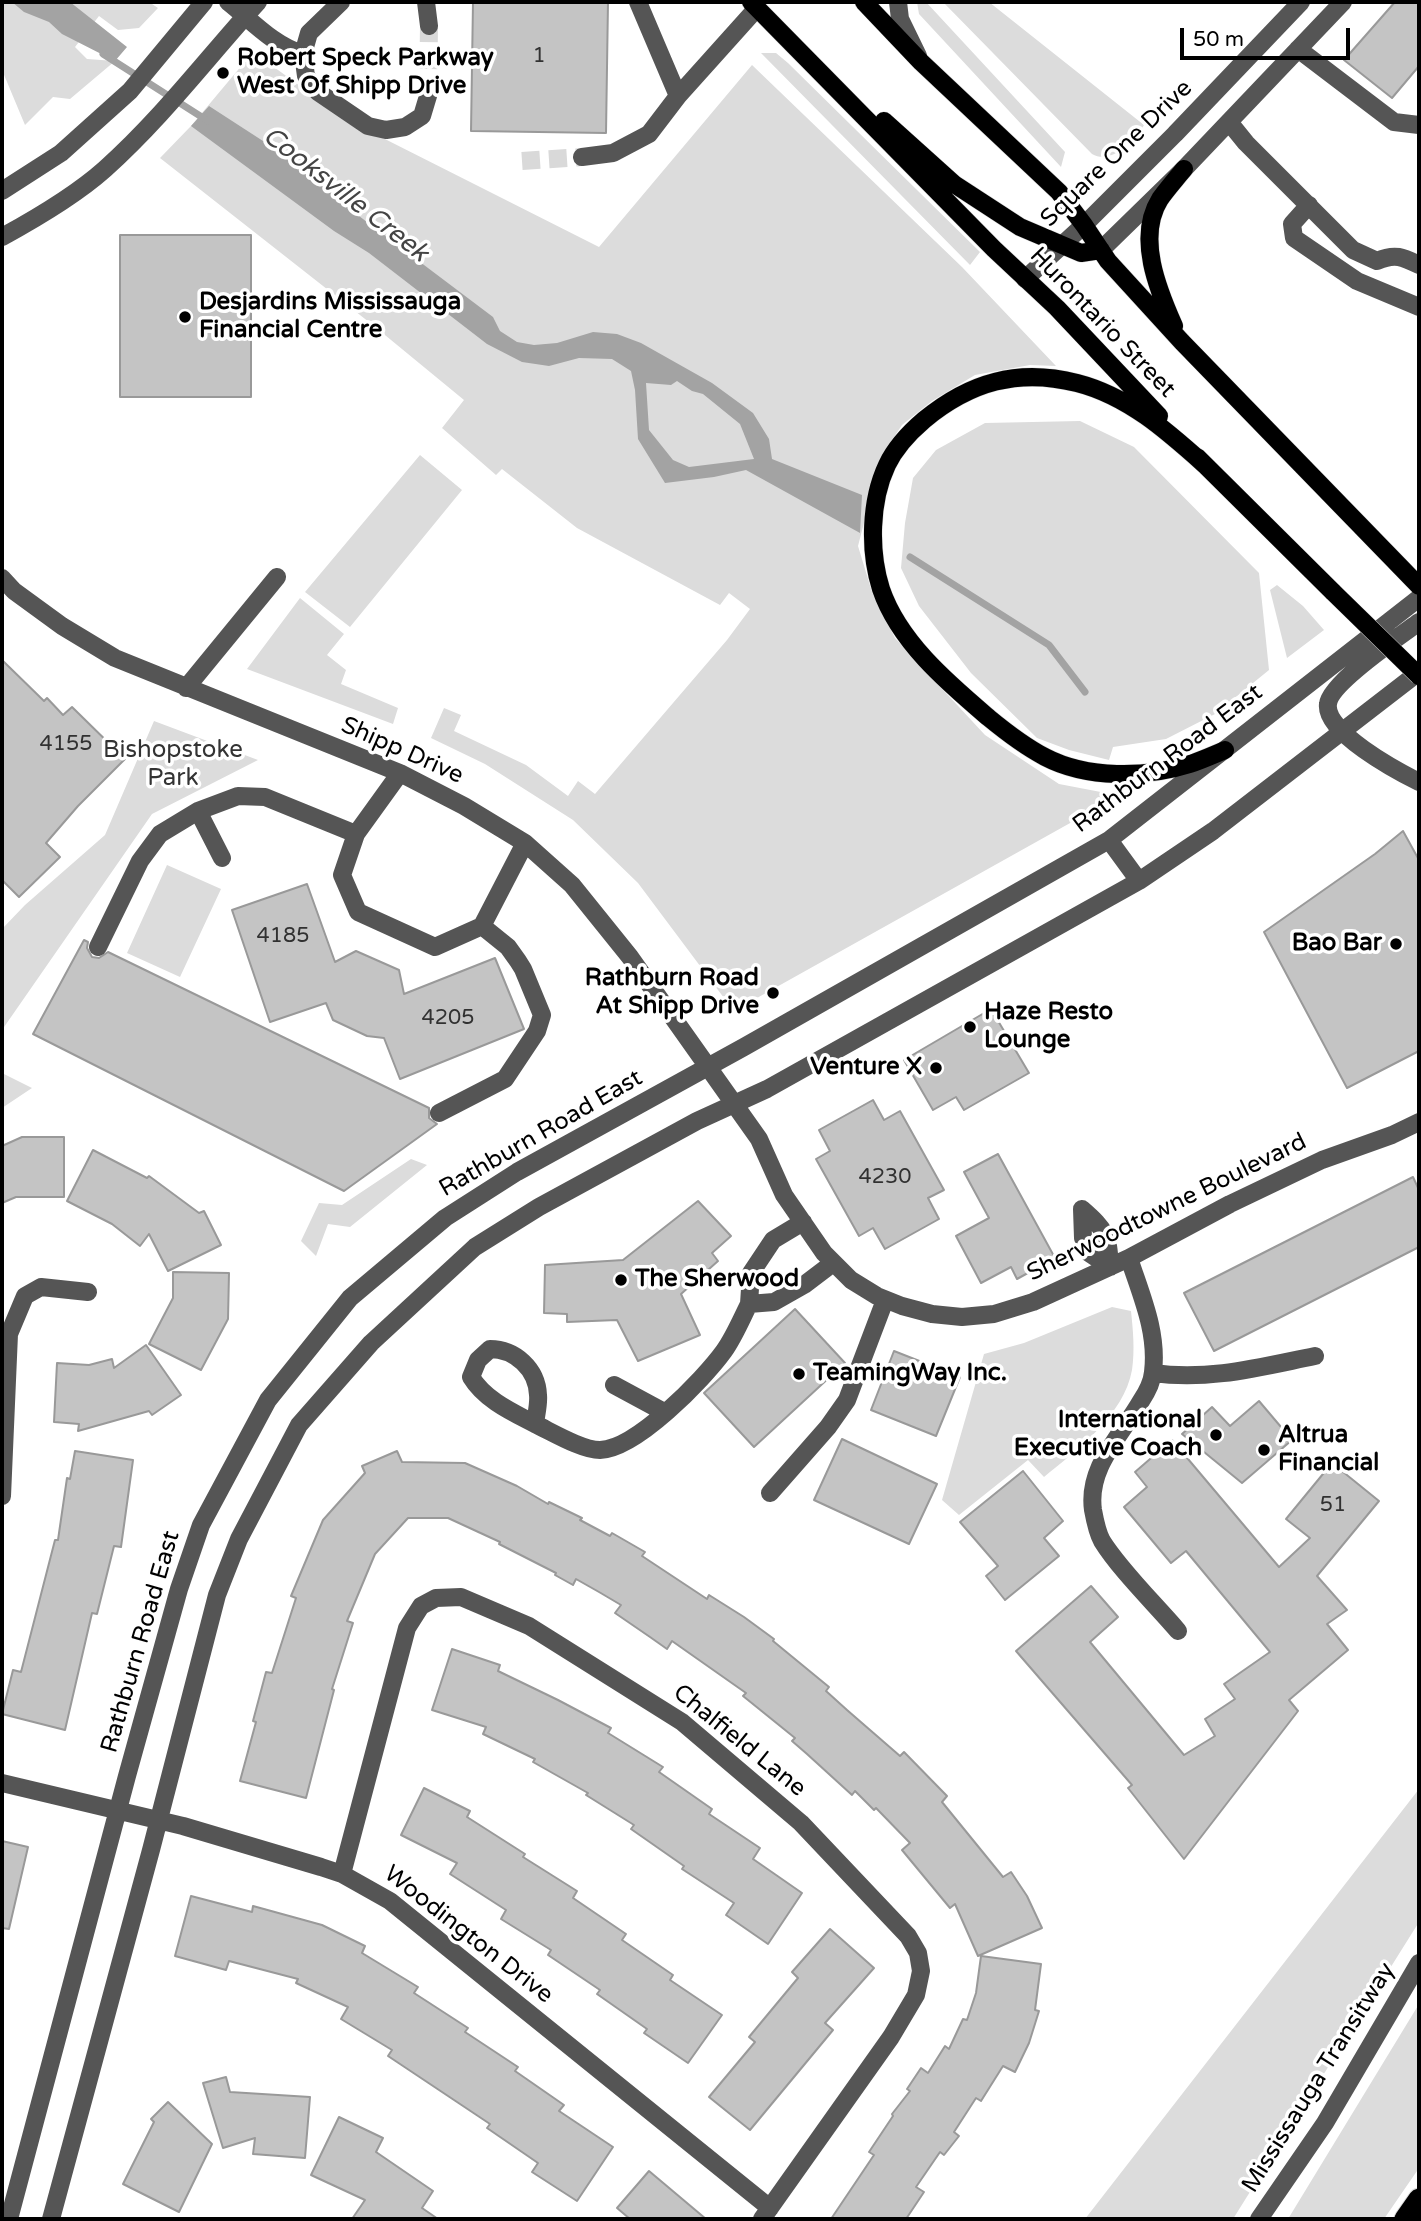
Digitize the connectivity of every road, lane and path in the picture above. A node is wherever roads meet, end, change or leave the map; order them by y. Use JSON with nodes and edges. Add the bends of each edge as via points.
{"nodes":[{"id":1,"x":204,"y":2,"type":"edge"},
{"id":2,"x":228,"y":2,"type":"edge"},
{"id":3,"x":258,"y":2,"type":"edge"},
{"id":4,"x":341,"y":2,"type":"edge"},
{"id":5,"x":426,"y":2,"type":"edge"},
{"id":6,"x":638,"y":2,"type":"edge"},
{"id":7,"x":863,"y":2,"type":"edge"},
{"id":8,"x":898,"y":2,"type":"edge"},
{"id":9,"x":1301,"y":2,"type":"edge"},
{"id":10,"x":1343,"y":2,"type":"edge"},
{"id":11,"x":759,"y":9,"type":"edge"},
{"id":12,"x":245,"y":16,"type":"junction"},
{"id":13,"x":429,"y":26,"type":"tunnel mouth"},
{"id":14,"x":1298,"y":49,"type":"junction"},
{"id":15,"x":303,"y":54,"type":"junction"},
{"id":16,"x":920,"y":62,"type":"junction"},
{"id":17,"x":428,"y":96,"type":"tunnel mouth"},
{"id":18,"x":678,"y":96,"type":"junction"},
{"id":19,"x":1228,"y":122,"type":"junction"},
{"id":20,"x":1419,"y":125,"type":"edge"},
{"id":21,"x":582,"y":157,"type":"tunnel mouth"},
{"id":22,"x":1184,"y":169,"type":"junction"},
{"id":23,"x":2,"y":191,"type":"edge"},
{"id":24,"x":1308,"y":205,"type":"junction"},
{"id":25,"x":1084,"y":225,"type":"junction"},
{"id":26,"x":2,"y":237,"type":"edge"},
{"id":27,"x":1060,"y":244,"type":"junction"},
{"id":28,"x":1101,"y":250,"type":"junction"},
{"id":29,"x":1419,"y":265,"type":"edge"},
{"id":30,"x":1025,"y":279,"type":"junction"},
{"id":31,"x":1419,"y":307,"type":"edge"},
{"id":32,"x":1182,"y":342,"type":"junction"},
{"id":33,"x":1205,"y":465,"type":"junction"},
{"id":34,"x":277,"y":577,"type":"dead end"},
{"id":35,"x":2,"y":578,"type":"edge"},
{"id":36,"x":1419,"y":586,"type":"edge"},
{"id":37,"x":1419,"y":598,"type":"edge"},
{"id":38,"x":1419,"y":622,"type":"edge"},
{"id":39,"x":1419,"y":674,"type":"edge"},
{"id":40,"x":186,"y":688,"type":"junction"},
{"id":41,"x":1342,"y":731,"type":"junction"},
{"id":42,"x":1225,"y":750,"type":"junction"},
{"id":43,"x":400,"y":773,"type":"junction"},
{"id":44,"x":1419,"y":782,"type":"edge"},
{"id":45,"x":198,"y":811,"type":"junction"},
{"id":46,"x":356,"y":834,"type":"junction"},
{"id":47,"x":1109,"y":840,"type":"junction"},
{"id":48,"x":525,"y":843,"type":"junction"},
{"id":49,"x":222,"y":859,"type":"dead end"},
{"id":50,"x":1139,"y":881,"type":"junction"},
{"id":51,"x":482,"y":926,"type":"junction"},
{"id":52,"x":98,"y":947,"type":"dead end"},
{"id":53,"x":707,"y":1067,"type":"junction"},
{"id":54,"x":734,"y":1104,"type":"junction"},
{"id":55,"x":439,"y":1113,"type":"dead end"},
{"id":56,"x":1419,"y":1122,"type":"edge"},
{"id":57,"x":1392,"y":1135,"type":"junction"},
{"id":58,"x":1419,"y":1135,"type":"edge"},
{"id":59,"x":803,"y":1222,"type":"junction"},
{"id":60,"x":1129,"y":1258,"type":"junction"},
{"id":61,"x":833,"y":1263,"type":"junction"},
{"id":62,"x":88,"y":1292,"type":"dead end"},
{"id":63,"x":886,"y":1300,"type":"junction"},
{"id":64,"x":749,"y":1304,"type":"junction"},
{"id":65,"x":1315,"y":1356,"type":"dead end"},
{"id":66,"x":1153,"y":1373,"type":"junction"},
{"id":67,"x":614,"y":1385,"type":"dead end"},
{"id":68,"x":664,"y":1412,"type":"junction"},
{"id":69,"x":535,"y":1424,"type":"dead end"},
{"id":70,"x":770,"y":1493,"type":"dead end"},
{"id":71,"x":2,"y":1496,"type":"edge"},
{"id":72,"x":1178,"y":1630,"type":"dead end"},
{"id":73,"x":2,"y":1783,"type":"edge"},
{"id":74,"x":118,"y":1810,"type":"junction"},
{"id":75,"x":159,"y":1820,"type":"junction"},
{"id":76,"x":342,"y":1874,"type":"junction"},
{"id":77,"x":1419,"y":1963,"type":"edge"},
{"id":78,"x":1419,"y":2199,"type":"edge"},
{"id":79,"x":766,"y":2213,"type":"edge"},
{"id":80,"x":9,"y":2219,"type":"edge"},
{"id":81,"x":51,"y":2219,"type":"edge"},
{"id":82,"x":1259,"y":2219,"type":"edge"},
{"id":83,"x":1405,"y":2219,"type":"edge"}],
"edges":[{"from":1,"to":23,"type":"street","via":[[130,91],[61,153]]},
{"from":2,"to":12,"type":"street"},
{"from":3,"to":12,"type":"street"},
{"from":4,"to":15,"type":"street","via":[[309,33]]},
{"from":5,"to":13,"type":"street"},
{"from":6,"to":18,"type":"street"},
{"from":7,"to":16,"type":"main road","name":"Hurontario Street"},
{"from":8,"to":16,"type":"street","via":[[900,19]]},
{"from":9,"to":25,"type":"street","name":"Square One Drive"},
{"from":10,"to":14,"type":"street"},
{"from":11,"to":18,"type":"street"},
{"from":11,"to":27,"type":"main road","via":[[954,184],[1020,227]]},
{"from":11,"to":30,"type":"main road","name":"Hurontario Street"},
{"from":12,"to":15,"type":"street","via":[[290,51]]},
{"from":12,"to":26,"type":"street","via":[[164,111],[104,171]]},
{"from":14,"to":19,"type":"street"},
{"from":14,"to":20,"type":"street","via":[[1394,122]]},
{"from":15,"to":17,"type":"street","via":[[306,76],[318,92],[368,126],[386,130],[405,127],[422,116]]},
{"from":16,"to":25,"type":"main road","name":"Hurontario Street","via":[[1059,192]]},
{"from":18,"to":21,"type":"street","via":[[649,134],[613,153]]},
{"from":19,"to":22,"type":"street"},
{"from":19,"to":24,"type":"street"},
{"from":22,"to":28,"type":"street"},
{"from":22,"to":32,"type":"main road","via":[[1159,201],[1150,241],[1156,281]]},
{"from":24,"to":29,"type":"street","via":[[1353,250],[1377,261],[1390,255]]},
{"from":24,"to":31,"type":"street","via":[[1292,224],[1294,238],[1357,281]]},
{"from":25,"to":27,"type":"street","name":"Square One Drive"},
{"from":25,"to":28,"type":"main road","name":"Hurontario Street"},
{"from":27,"to":28,"type":"main road","via":[[1081,253]]},
{"from":27,"to":30,"type":"street","name":"Square One Drive"},
{"from":28,"to":32,"type":"main road","name":"Hurontario Street"},
{"from":30,"to":33,"type":"main road","name":"Hurontario Street"},
{"from":32,"to":36,"type":"main road","name":"Hurontario Street"},
{"from":33,"to":39,"type":"main road","name":"Hurontario Street","bridge":true},
{"from":33,"to":42,"type":"main road","via":[[1166,430],[1103,392],[1062,380],[1000,380],[943,404],[887,464],[874,513],[875,556],[882,591],[910,640],[953,688],[1045,757],[1100,773],[1154,772]]},
{"from":34,"to":40,"type":"street"},
{"from":35,"to":40,"type":"street","name":"Shipp Drive","via":[[83,639]]},
{"from":37,"to":42,"type":"street","name":"Rathburn Road East"},
{"from":38,"to":41,"type":"street","via":[[1334,691],[1327,703],[1328,715]]},
{"from":39,"to":41,"type":"street"},
{"from":40,"to":43,"type":"street","name":"Shipp Drive"},
{"from":41,"to":44,"type":"street"},
{"from":41,"to":50,"type":"street","via":[[1213,831]]},
{"from":42,"to":47,"type":"street","name":"Rathburn Road East"},
{"from":43,"to":46,"type":"street"},
{"from":43,"to":48,"type":"street","name":"Shipp Drive"},
{"from":45,"to":46,"type":"street","via":[[238,796],[265,797]]},
{"from":45,"to":49,"type":"street"},
{"from":45,"to":52,"type":"street","via":[[160,834],[146,852]]},
{"from":46,"to":51,"type":"street","via":[[342,875],[358,912],[435,947]]},
{"from":47,"to":50,"type":"street"},
{"from":47,"to":53,"type":"street","name":"Rathburn Road East"},
{"from":48,"to":51,"type":"street"},
{"from":48,"to":53,"type":"street","name":"Shipp Drive","via":[[572,885],[630,957]]},
{"from":50,"to":54,"type":"street"},
{"from":51,"to":55,"type":"street","via":[[518,961],[542,1015],[537,1031],[505,1079]]},
{"from":53,"to":54,"type":"street","name":"Sherwoodtowne Boulevard"},
{"from":53,"to":74,"type":"street","name":"Rathburn Road East","via":[[517,1172],[445,1218],[350,1298],[268,1400],[201,1525]]},
{"from":54,"to":59,"type":"street","name":"Sherwoodtowne Boulevard","via":[[760,1139],[784,1195]]},
{"from":54,"to":75,"type":"street","via":[[539,1207],[475,1247],[371,1343],[299,1425],[239,1539],[217,1595]]},
{"from":56,"to":57,"type":"street","name":"Sherwoodtowne Boulevard"},
{"from":57,"to":58,"type":"street","name":"Sherwoodtowne Boulevard"},
{"from":57,"to":60,"type":"street","name":"Sherwoodtowne Boulevard","via":[[1322,1160]]},
{"from":59,"to":61,"type":"street","name":"Sherwoodtowne Boulevard"},
{"from":59,"to":64,"type":"street","via":[[773,1240],[751,1273]]},
{"from":60,"to":63,"type":"street","name":"Sherwoodtowne Boulevard","via":[[1033,1302],[994,1314],[932,1314]]},
{"from":60,"to":66,"type":"street","via":[[1151,1322]]},
{"from":61,"to":63,"type":"street","name":"Sherwoodtowne Boulevard","via":[[851,1280]]},
{"from":61,"to":64,"type":"street","via":[[774,1302]]},
{"from":62,"to":71,"type":"street","via":[[41,1287],[24,1296],[9,1334]]},
{"from":63,"to":70,"type":"street","via":[[847,1400]]},
{"from":64,"to":68,"type":"street","via":[[722,1354],[689,1392]]},
{"from":65,"to":66,"type":"street","via":[[1228,1373],[1181,1377]]},
{"from":66,"to":72,"type":"street","via":[[1150,1386],[1103,1459],[1093,1481],[1092,1501],[1102,1540]]},
{"from":67,"to":68,"type":"street"},
{"from":68,"to":69,"type":"street","via":[[624,1444],[599,1450]]},
{"from":73,"to":74,"type":"street","name":"Woodington Drive"},
{"from":74,"to":75,"type":"street","name":"Woodington Drive"},
{"from":74,"to":80,"type":"street","name":"Rathburn Road East"},
{"from":75,"to":76,"type":"street","name":"Woodington Drive"},
{"from":75,"to":81,"type":"street"},
{"from":76,"to":79,"type":"street","name":"Woodington Drive","via":[[390,1901]]},
{"from":76,"to":79,"type":"street","name":"Chalfield Lane","via":[[407,1628],[421,1606],[436,1598],[461,1597],[530,1626],[682,1722],[801,1823],[908,1936],[918,1953],[921,1971],[916,1995]]},
{"from":77,"to":82,"type":"street","name":"Mississauga Transitway","via":[[1325,2123]]},
{"from":78,"to":83,"type":"highway"}]}
